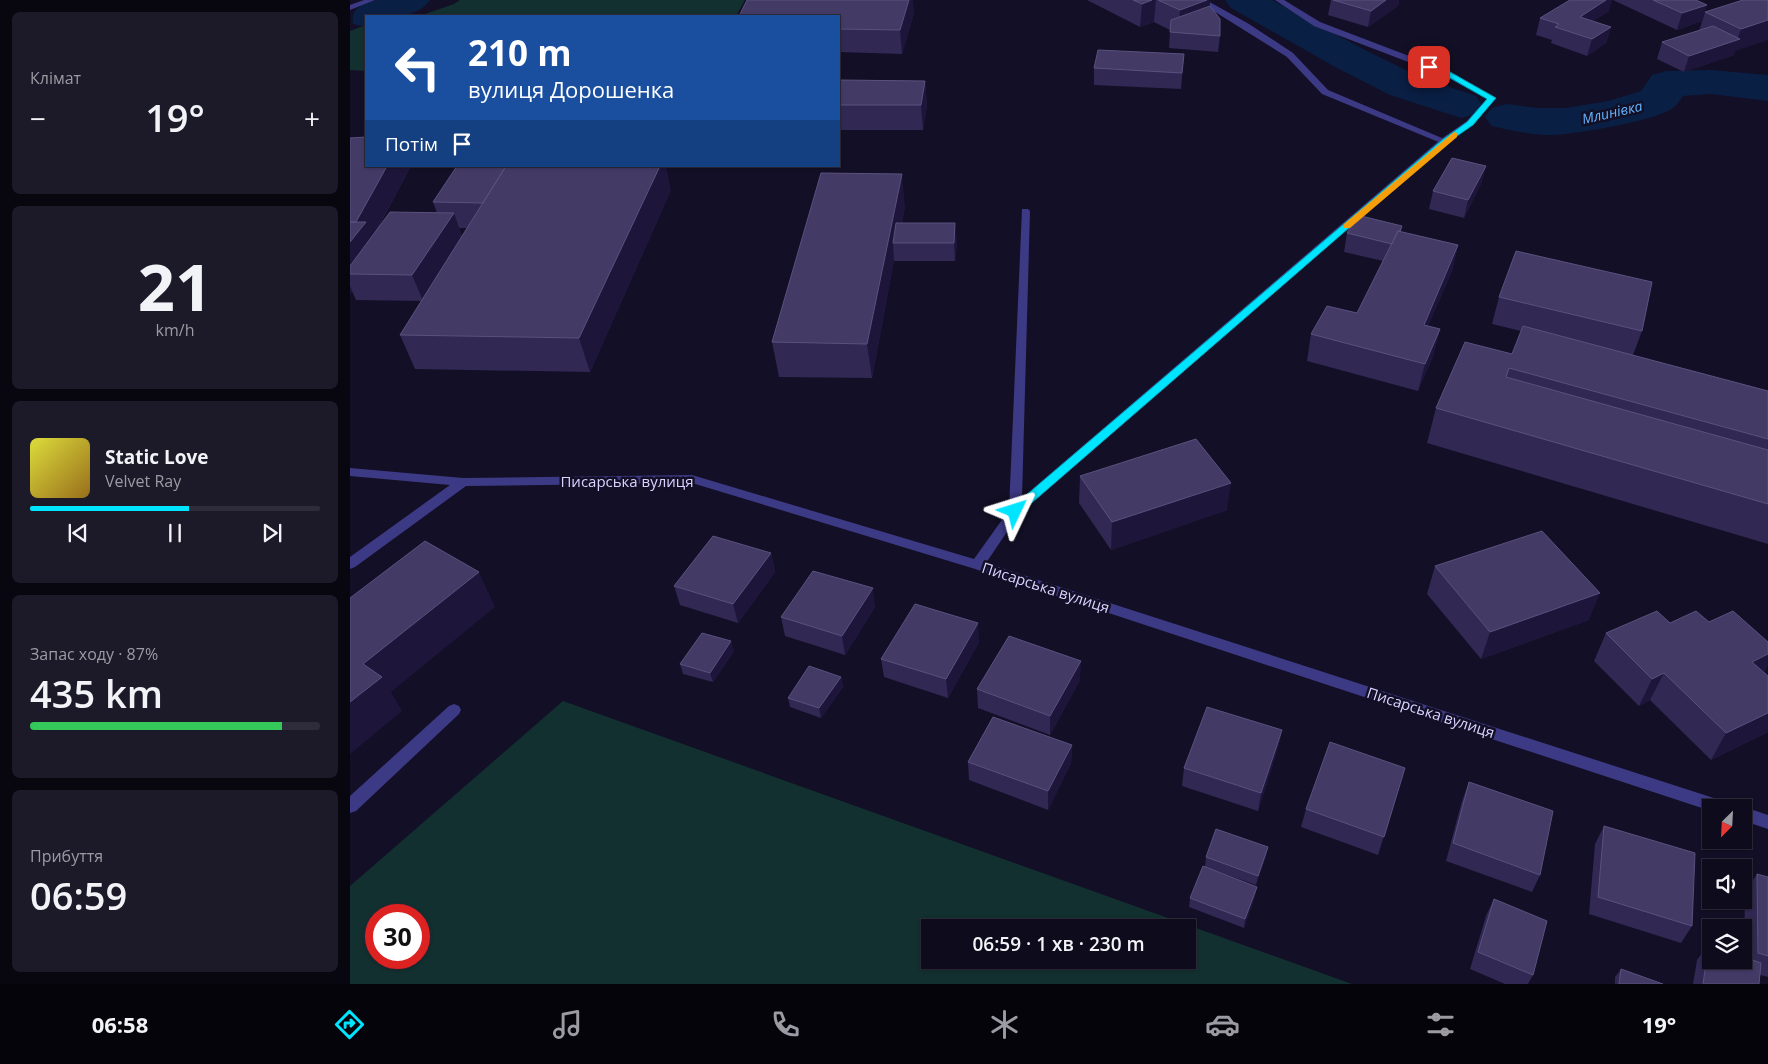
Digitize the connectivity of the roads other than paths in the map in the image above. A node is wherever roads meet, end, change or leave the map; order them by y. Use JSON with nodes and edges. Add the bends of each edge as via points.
{"nodes":[{"id":1,"x":371,"y":0,"type":"edge"},
{"id":2,"x":1200,"y":0,"type":"edge"},
{"id":3,"x":1279,"y":0,"type":"edge"},
{"id":4,"x":350,"y":8,"type":"edge"},
{"id":5,"x":1444,"y":142,"type":"junction"},
{"id":6,"x":1025,"y":211,"type":"dead end"},
{"id":7,"x":350,"y":472,"type":"edge"},
{"id":8,"x":463,"y":482,"type":"junction"},
{"id":9,"x":1015,"y":511,"type":"junction"},
{"id":10,"x":350,"y":564,"type":"edge"},
{"id":11,"x":977,"y":565,"type":"junction"},
{"id":12,"x":454,"y":710,"type":"dead end"},
{"id":13,"x":1702,"y":801,"type":"edge"},
{"id":14,"x":350,"y":806,"type":"edge"},
{"id":15,"x":1752,"y":817,"type":"edge"},
{"id":16,"x":1768,"y":822,"type":"edge"}],
"edges":[{"from":1,"to":4,"type":"street"},
{"from":2,"to":5,"type":"street","via":[[1290,55],[1325,92]]},
{"from":3,"to":5,"type":"street","via":[[1318,24],[1448,74],[1492,98],[1470,124]]},
{"from":5,"to":9,"type":"street"},
{"from":6,"to":9,"type":"street"},
{"from":7,"to":8,"type":"street","name":"Писарська вулиця"},
{"from":8,"to":10,"type":"street"},
{"from":8,"to":11,"type":"street","name":"Писарська вулиця","via":[[692,479]]},
{"from":9,"to":11,"type":"street"},
{"from":11,"to":13,"type":"street","name":"Писарська вулиця"},
{"from":12,"to":14,"type":"street"},
{"from":15,"to":16,"type":"street"}]}
